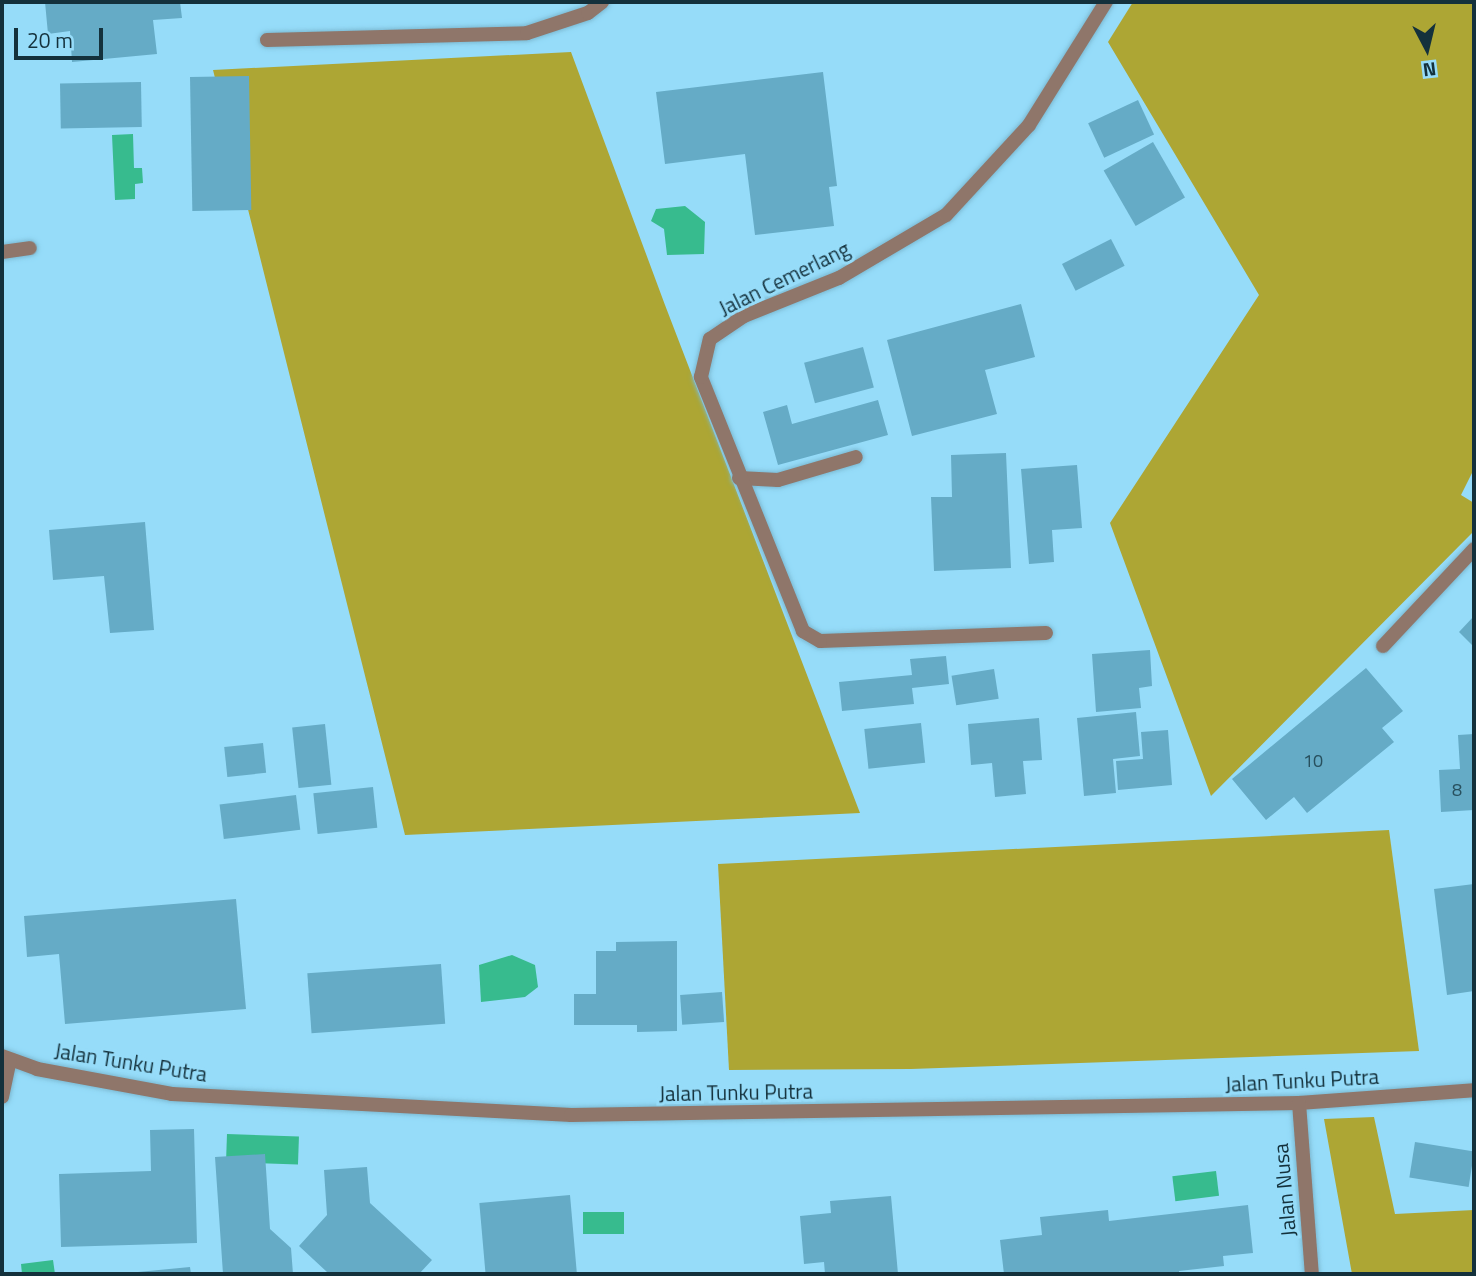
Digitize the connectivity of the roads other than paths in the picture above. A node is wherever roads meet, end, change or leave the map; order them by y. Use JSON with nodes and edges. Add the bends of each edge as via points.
{"nodes":[{"id":1,"x":602,"y":2,"type":"edge"},
{"id":2,"x":1106,"y":2,"type":"edge"},
{"id":3,"x":267,"y":40,"type":"dead end"},
{"id":4,"x":30,"y":248,"type":"dead end"},
{"id":5,"x":2,"y":252,"type":"edge"},
{"id":6,"x":856,"y":457,"type":"dead end"},
{"id":7,"x":739,"y":478,"type":"junction"},
{"id":8,"x":1474,"y":549,"type":"edge"},
{"id":9,"x":1046,"y":633,"type":"dead end"},
{"id":10,"x":1383,"y":646,"type":"dead end"},
{"id":11,"x":6,"y":1058,"type":"edge"},
{"id":12,"x":1474,"y":1090,"type":"edge"},
{"id":13,"x":2,"y":1097,"type":"edge"},
{"id":14,"x":1298,"y":1103,"type":"junction"},
{"id":15,"x":1312,"y":1274,"type":"edge"}],
"edges":[{"from":1,"to":3,"type":"street","via":[[588,12],[527,33]]},
{"from":2,"to":7,"type":"street","name":"Jalan Cemerlang","via":[[1028,125],[946,215],[839,278],[744,316],[710,339],[701,377]]},
{"from":4,"to":5,"type":"street"},
{"from":6,"to":7,"type":"street","via":[[778,480]]},
{"from":7,"to":9,"type":"street","name":"Jalan Cemerlang","via":[[803,631],[820,641]]},
{"from":8,"to":10,"type":"street"},
{"from":11,"to":13,"type":"street"},
{"from":11,"to":14,"type":"street","name":"Jalan Tunku Putra","via":[[172,1094],[571,1115]]},
{"from":12,"to":14,"type":"street","name":"Jalan Tunku Putra"},
{"from":14,"to":15,"type":"street","name":"Jalan Nusa"}]}
